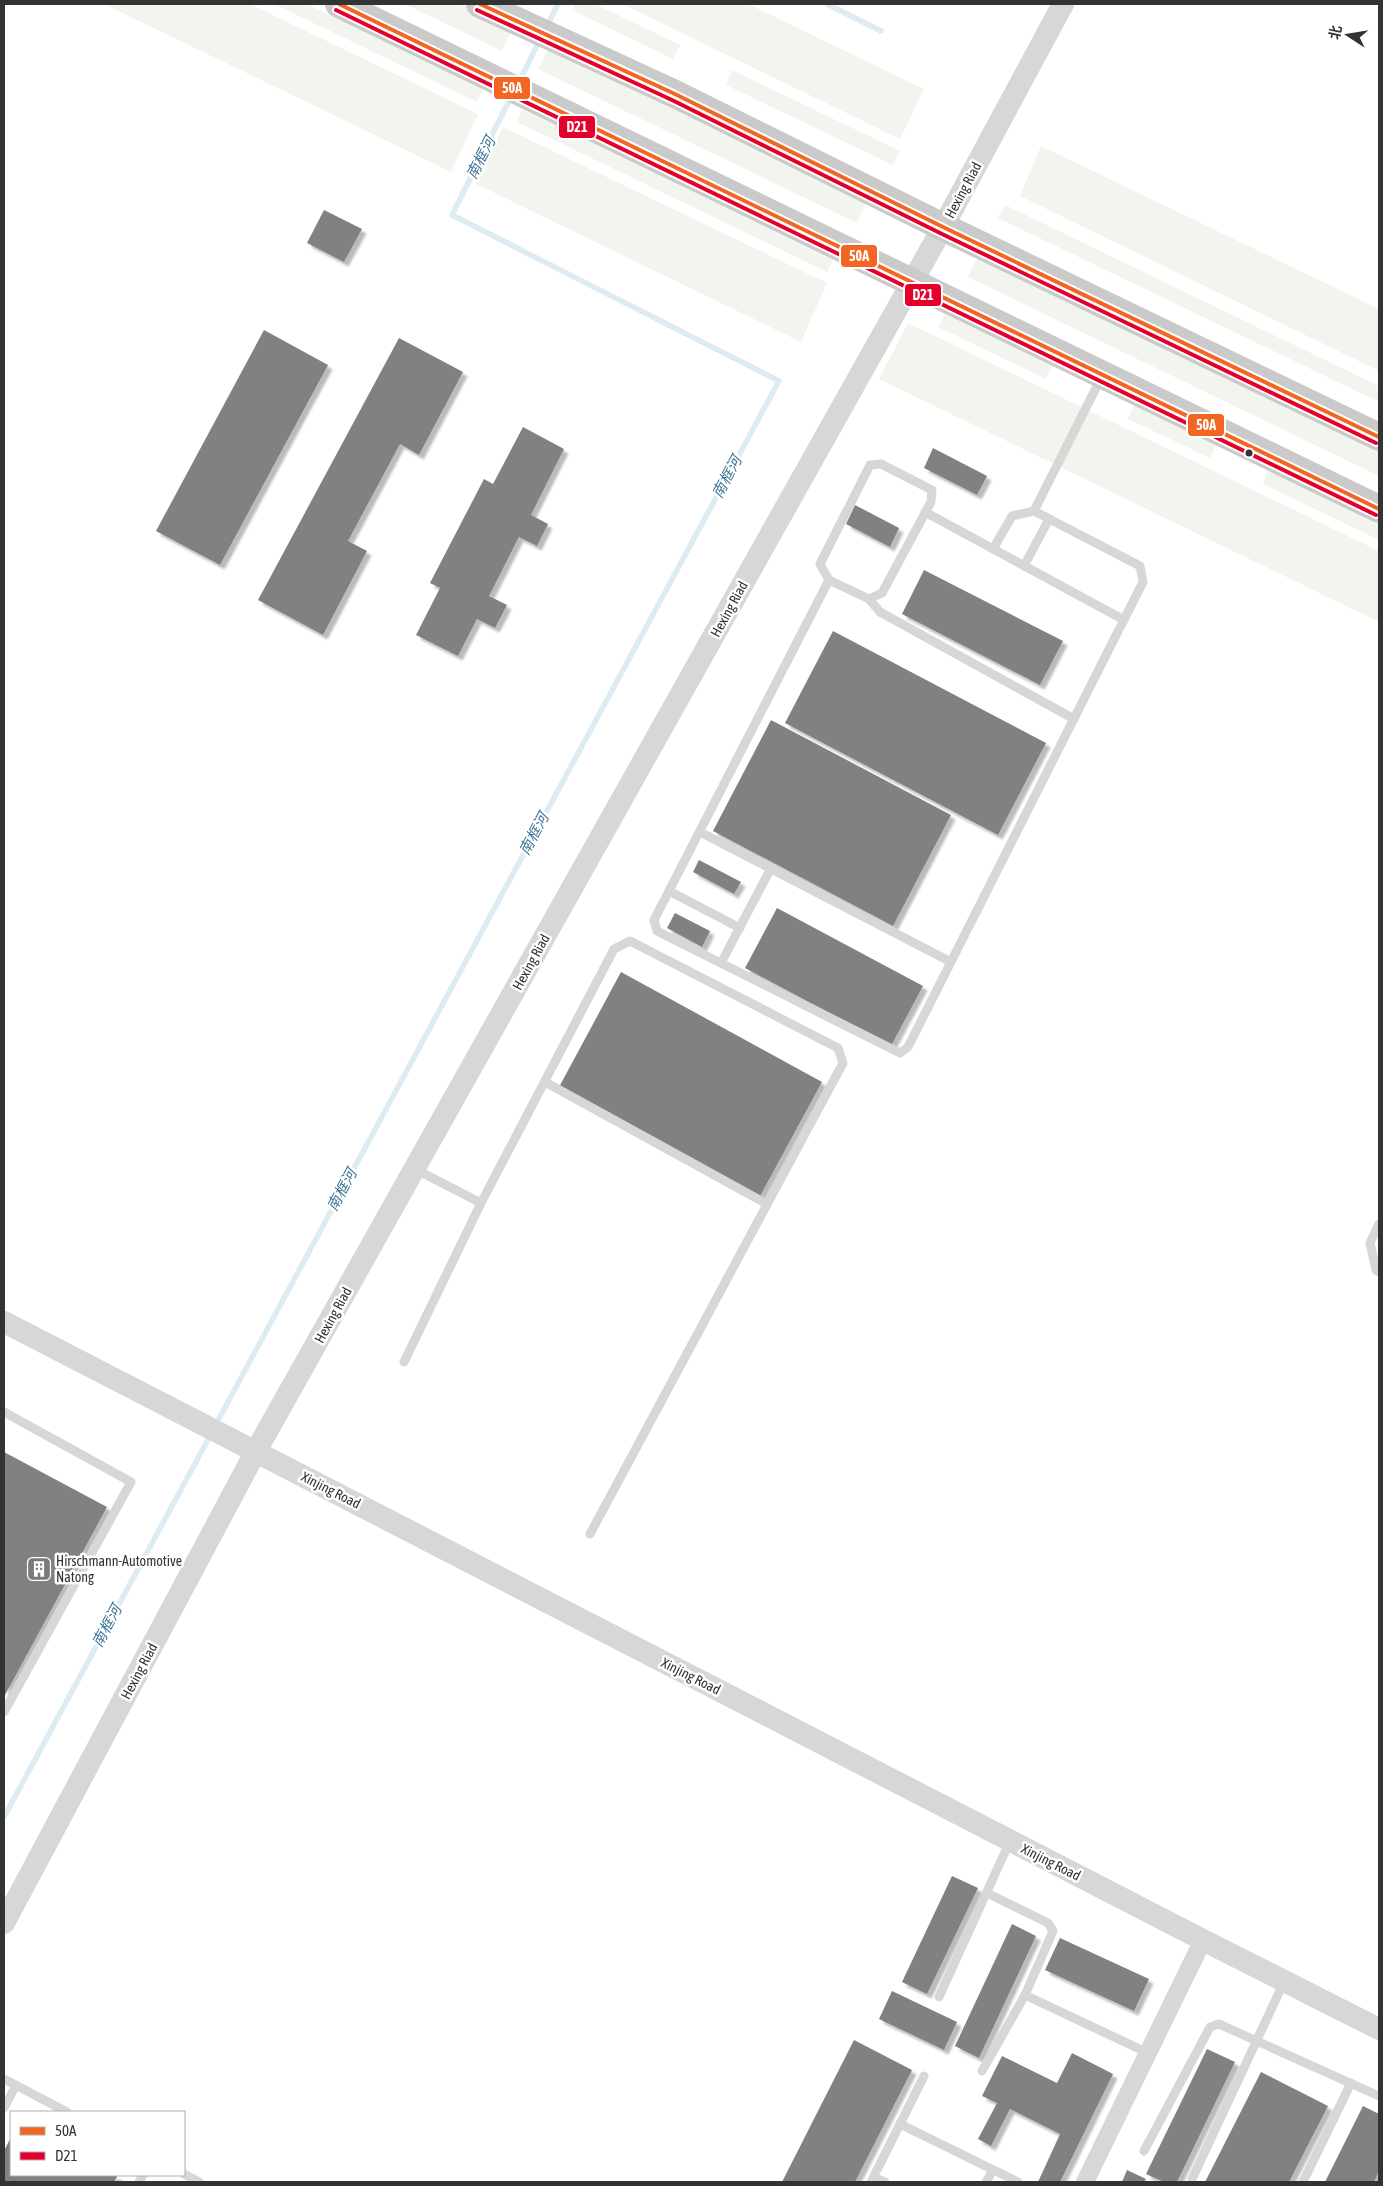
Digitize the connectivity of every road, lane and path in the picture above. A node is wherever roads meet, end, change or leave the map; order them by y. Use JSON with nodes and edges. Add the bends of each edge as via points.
{"nodes":[{"id":1,"x":339,"y":4,"type":"edge"},
{"id":2,"x":480,"y":4,"type":"edge"},
{"id":3,"x":1063,"y":4,"type":"edge"},
{"id":4,"x":943,"y":227,"type":"junction"},
{"id":5,"x":911,"y":283,"type":"junction"},
{"id":6,"x":1102,"y":376,"type":"junction"},
{"id":7,"x":1379,"y":437,"type":"edge"},
{"id":8,"x":1379,"y":510,"type":"edge"},
{"id":9,"x":1034,"y":511,"type":"junction"},
{"id":10,"x":925,"y":512,"type":"junction"},
{"id":11,"x":1049,"y":519,"type":"junction"},
{"id":12,"x":993,"y":549,"type":"junction"},
{"id":13,"x":1024,"y":566,"type":"junction"},
{"id":14,"x":829,"y":580,"type":"junction"},
{"id":15,"x":868,"y":599,"type":"junction"},
{"id":16,"x":1124,"y":620,"type":"junction"},
{"id":17,"x":1074,"y":719,"type":"junction"},
{"id":18,"x":700,"y":832,"type":"junction"},
{"id":19,"x":771,"y":868,"type":"junction"},
{"id":20,"x":670,"y":891,"type":"junction"},
{"id":21,"x":740,"y":928,"type":"junction"},
{"id":22,"x":951,"y":962,"type":"junction"},
{"id":23,"x":721,"y":963,"type":"junction"},
{"id":24,"x":545,"y":1082,"type":"junction"},
{"id":25,"x":415,"y":1168,"type":"junction"},
{"id":26,"x":481,"y":1203,"type":"junction"},
{"id":27,"x":767,"y":1204,"type":"junction"},
{"id":28,"x":1379,"y":1224,"type":"edge"},
{"id":29,"x":1379,"y":1272,"type":"edge"},
{"id":30,"x":4,"y":1322,"type":"edge"},
{"id":31,"x":404,"y":1362,"type":"dead end"},
{"id":32,"x":4,"y":1412,"type":"edge"},
{"id":33,"x":256,"y":1451,"type":"junction"},
{"id":34,"x":590,"y":1534,"type":"dead end"},
{"id":35,"x":4,"y":1712,"type":"edge"},
{"id":36,"x":1010,"y":1840,"type":"junction"},
{"id":37,"x":987,"y":1893,"type":"junction"},
{"id":38,"x":4,"y":1923,"type":"edge"},
{"id":39,"x":1203,"y":1940,"type":"junction"},
{"id":40,"x":1285,"y":1981,"type":"junction"},
{"id":41,"x":1025,"y":1995,"type":"junction"},
{"id":42,"x":939,"y":1997,"type":"dead end"},
{"id":43,"x":1379,"y":2029,"type":"edge"},
{"id":44,"x":1256,"y":2040,"type":"junction"},
{"id":45,"x":1148,"y":2053,"type":"junction"},
{"id":46,"x":982,"y":2071,"type":"dead end"},
{"id":47,"x":924,"y":2076,"type":"dead end"},
{"id":48,"x":4,"y":2079,"type":"edge"},
{"id":49,"x":1351,"y":2083,"type":"junction"},
{"id":50,"x":16,"y":2085,"type":"junction"},
{"id":51,"x":1379,"y":2096,"type":"edge"},
{"id":52,"x":4,"y":2108,"type":"edge"},
{"id":53,"x":66,"y":2111,"type":"edge"},
{"id":54,"x":900,"y":2124,"type":"junction"},
{"id":55,"x":1144,"y":2152,"type":"dead end"},
{"id":56,"x":993,"y":2170,"type":"junction"},
{"id":57,"x":185,"y":2175,"type":"edge"},
{"id":58,"x":1192,"y":2179,"type":"dead end"},
{"id":59,"x":872,"y":2180,"type":"edge"},
{"id":60,"x":199,"y":2182,"type":"edge"},
{"id":61,"x":884,"y":2182,"type":"edge"},
{"id":62,"x":986,"y":2182,"type":"edge"},
{"id":63,"x":1018,"y":2182,"type":"edge"},
{"id":64,"x":1085,"y":2182,"type":"edge"},
{"id":65,"x":1303,"y":2182,"type":"edge"}],
"edges":[{"from":1,"to":5,"type":"main road"},
{"from":2,"to":4,"type":"main road","via":[[675,94]]},
{"from":3,"to":4,"type":"street","name":"Hexing Riad"},
{"from":4,"to":5,"type":"street","name":"Hexing Riad"},
{"from":4,"to":7,"type":"main road"},
{"from":5,"to":6,"type":"main road"},
{"from":5,"to":25,"type":"street","name":"Hexing Riad"},
{"from":6,"to":8,"type":"main road"},
{"from":6,"to":9,"type":"lane"},
{"from":9,"to":11,"type":"lane"},
{"from":9,"to":12,"type":"lane","via":[[1012,516]]},
{"from":10,"to":12,"type":"lane"},
{"from":10,"to":14,"type":"lane","via":[[932,490],[881,464],[870,465],[820,564]]},
{"from":10,"to":15,"type":"lane","via":[[882,593]]},
{"from":11,"to":13,"type":"lane"},
{"from":11,"to":16,"type":"lane","via":[[1140,566],[1143,582]]},
{"from":12,"to":13,"type":"lane"},
{"from":13,"to":16,"type":"lane"},
{"from":14,"to":15,"type":"lane"},
{"from":14,"to":18,"type":"lane"},
{"from":15,"to":17,"type":"lane","via":[[880,612]]},
{"from":16,"to":17,"type":"lane"},
{"from":17,"to":22,"type":"lane"},
{"from":18,"to":19,"type":"lane"},
{"from":18,"to":20,"type":"lane"},
{"from":19,"to":21,"type":"lane"},
{"from":19,"to":22,"type":"lane"},
{"from":20,"to":21,"type":"lane"},
{"from":20,"to":23,"type":"lane","via":[[654,920],[657,931]]},
{"from":21,"to":23,"type":"lane"},
{"from":22,"to":23,"type":"lane","via":[[908,1047],[900,1053]]},
{"from":24,"to":26,"type":"lane"},
{"from":24,"to":27,"type":"lane"},
{"from":24,"to":27,"type":"lane","via":[[614,949],[630,941],[838,1048],[843,1063]]},
{"from":25,"to":26,"type":"lane"},
{"from":25,"to":33,"type":"street","name":"Hexing Riad"},
{"from":26,"to":31,"type":"lane"},
{"from":27,"to":34,"type":"lane"},
{"from":28,"to":29,"type":"lane","via":[[1370,1243]]},
{"from":30,"to":33,"type":"street","name":"Xinjing Road"},
{"from":32,"to":35,"type":"lane","via":[[131,1482]]},
{"from":33,"to":36,"type":"street","name":"Xinjing Road"},
{"from":33,"to":38,"type":"street","name":"Hexing Riad"},
{"from":36,"to":37,"type":"lane"},
{"from":36,"to":39,"type":"street","name":"Xinjing Road"},
{"from":37,"to":41,"type":"lane","via":[[1048,1923],[1053,1931]]},
{"from":37,"to":42,"type":"lane"},
{"from":39,"to":40,"type":"street","name":"Xinjing Road"},
{"from":39,"to":45,"type":"street"},
{"from":40,"to":43,"type":"street","name":"Xinjing Road"},
{"from":40,"to":44,"type":"lane"},
{"from":41,"to":45,"type":"lane"},
{"from":41,"to":46,"type":"lane"},
{"from":44,"to":49,"type":"lane"},
{"from":44,"to":55,"type":"lane","via":[[1219,2024],[1210,2027]]},
{"from":44,"to":58,"type":"lane"},
{"from":45,"to":64,"type":"street"},
{"from":47,"to":54,"type":"lane"},
{"from":48,"to":50,"type":"lane"},
{"from":49,"to":51,"type":"lane"},
{"from":49,"to":65,"type":"lane"},
{"from":50,"to":52,"type":"lane"},
{"from":50,"to":53,"type":"lane"},
{"from":54,"to":56,"type":"lane"},
{"from":54,"to":59,"type":"lane"},
{"from":56,"to":62,"type":"lane"},
{"from":56,"to":63,"type":"lane"},
{"from":57,"to":60,"type":"lane"},
{"from":59,"to":61,"type":"lane"}]}
